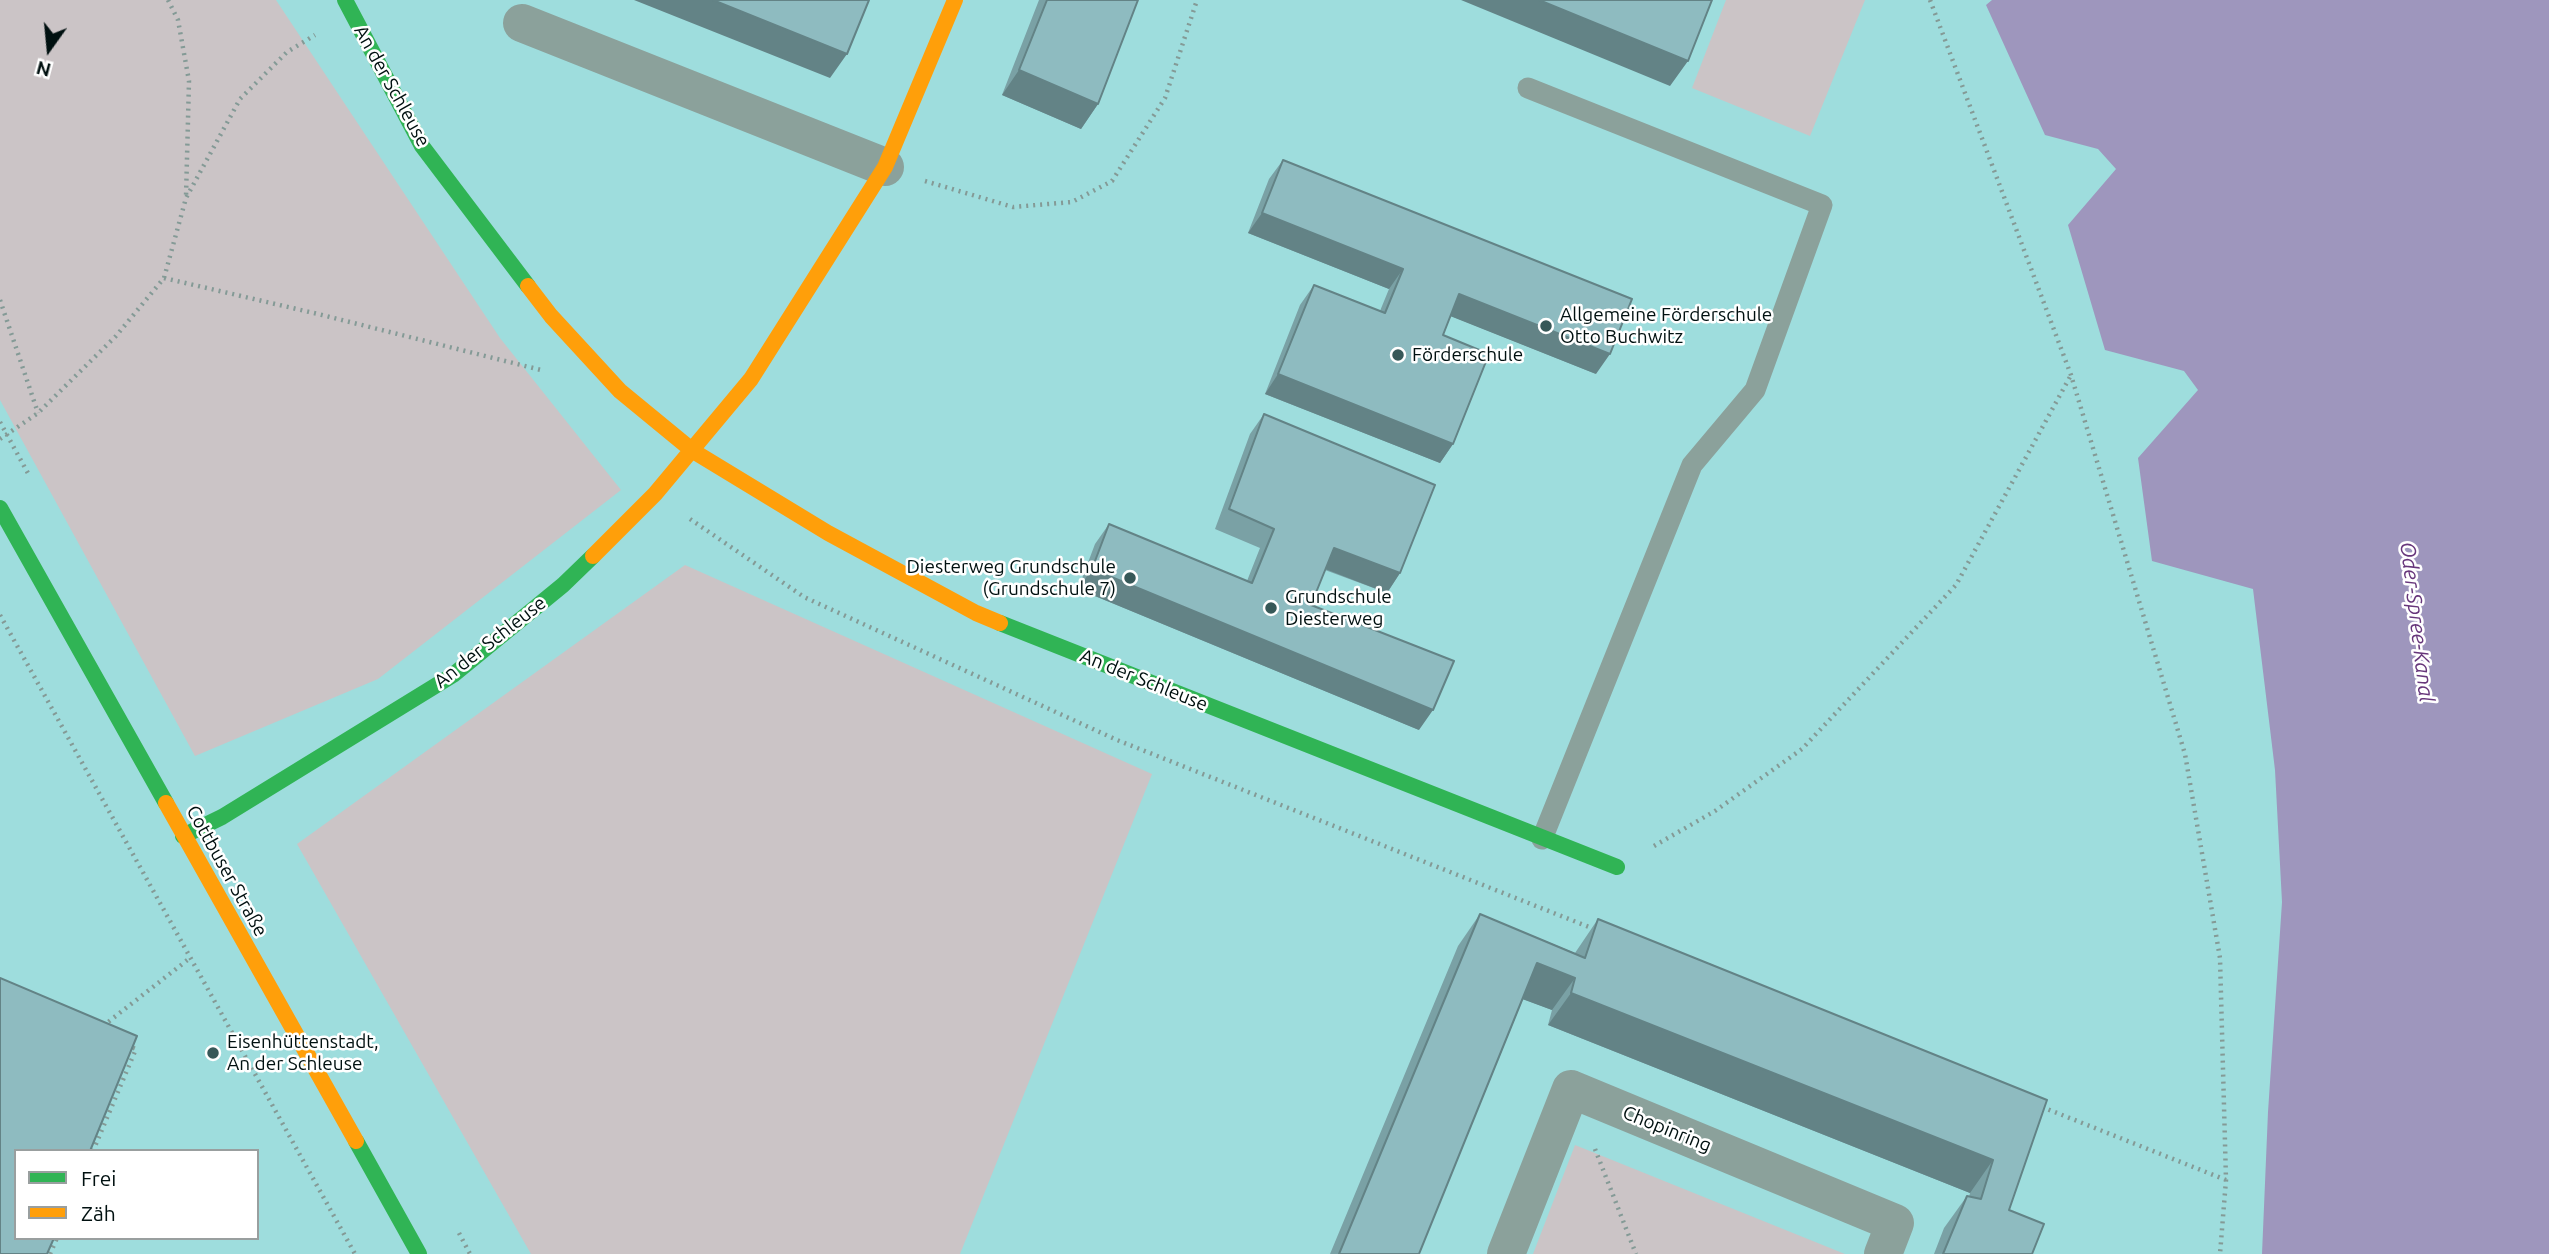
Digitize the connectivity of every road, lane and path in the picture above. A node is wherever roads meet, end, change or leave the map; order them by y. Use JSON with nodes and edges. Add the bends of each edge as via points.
{"nodes":[{"id":1,"x":168,"y":0,"type":"edge"},
{"id":2,"x":955,"y":0,"type":"edge"},
{"id":3,"x":1197,"y":0,"type":"edge"},
{"id":4,"x":1930,"y":0,"type":"edge"},
{"id":5,"x":349,"y":7,"type":"edge"},
{"id":6,"x":522,"y":23,"type":"dead end"},
{"id":7,"x":1528,"y":88,"type":"dead end"},
{"id":8,"x":885,"y":167,"type":"junction"},
{"id":9,"x":186,"y":198,"type":"junction"},
{"id":10,"x":164,"y":278,"type":"junction"},
{"id":11,"x":0,"y":300,"type":"edge"},
{"id":12,"x":554,"y":374,"type":"dead end"},
{"id":13,"x":2071,"y":375,"type":"junction"},
{"id":14,"x":38,"y":413,"type":"junction"},
{"id":15,"x":0,"y":439,"type":"edge"},
{"id":16,"x":693,"y":451,"type":"junction"},
{"id":17,"x":655,"y":494,"type":"junction"},
{"id":18,"x":0,"y":508,"type":"edge"},
{"id":19,"x":0,"y":615,"type":"edge"},
{"id":20,"x":183,"y":836,"type":"junction"},
{"id":21,"x":1542,"y":839,"type":"junction"},
{"id":22,"x":1616,"y":867,"type":"joint"},
{"id":23,"x":1594,"y":929,"type":"edge"},
{"id":24,"x":190,"y":958,"type":"junction"},
{"id":25,"x":95,"y":1032,"type":"edge"},
{"id":26,"x":115,"y":1041,"type":"edge"},
{"id":27,"x":1571,"y":1090,"type":"junction"},
{"id":28,"x":2033,"y":1103,"type":"edge"},
{"id":29,"x":94,"y":1149,"type":"edge"},
{"id":30,"x":2226,"y":1180,"type":"junction"},
{"id":31,"x":355,"y":1254,"type":"edge"},
{"id":32,"x":419,"y":1254,"type":"edge"},
{"id":33,"x":1506,"y":1254,"type":"edge"},
{"id":34,"x":1636,"y":1254,"type":"edge"},
{"id":35,"x":1883,"y":1254,"type":"edge"},
{"id":36,"x":2220,"y":1254,"type":"edge"}],
"edges":[{"from":1,"to":9,"type":"path","via":[[178,20],[189,81]]},
{"from":2,"to":8,"type":"street","name":"An der Schleuse"},
{"from":3,"to":8,"type":"path","via":[[1165,98],[1112,181],[1072,202],[1013,207]]},
{"from":4,"to":13,"type":"path"},
{"from":5,"to":9,"type":"path","via":[[287,51],[240,99]]},
{"from":5,"to":16,"type":"street","name":"An der Schleuse","via":[[422,146],[551,316],[620,391]]},
{"from":6,"to":8,"type":"street"},
{"from":7,"to":21,"type":"lane","via":[[1822,205],[1755,390],[1692,465]]},
{"from":8,"to":16,"type":"street","name":"An der Schleuse","via":[[751,379]]},
{"from":9,"to":10,"type":"path"},
{"from":10,"to":12,"type":"path"},
{"from":10,"to":14,"type":"path","via":[[116,336]]},
{"from":11,"to":14,"type":"path"},
{"from":13,"to":22,"type":"path","via":[[1956,585],[1802,749],[1715,811]]},
{"from":13,"to":30,"type":"path","via":[[2185,754],[2220,958]]},
{"from":14,"to":15,"type":"path"},
{"from":16,"to":17,"type":"street","name":"An der Schleuse"},
{"from":16,"to":21,"type":"street","name":"An der Schleuse","via":[[828,533],[976,613]]},
{"from":17,"to":20,"type":"street","name":"An der Schleuse","via":[[563,585],[453,675],[222,817]]},
{"from":17,"to":23,"type":"path","via":[[816,603],[1117,740]]},
{"from":18,"to":20,"type":"street","name":"Cottbuser Straße"},
{"from":19,"to":24,"type":"path"},
{"from":20,"to":32,"type":"street","name":"Cottbuser Straße"},
{"from":21,"to":22,"type":"street","name":"An der Schleuse"},
{"from":24,"to":25,"type":"path"},
{"from":24,"to":31,"type":"path"},
{"from":26,"to":29,"type":"path","via":[[136,1049]]},
{"from":27,"to":33,"type":"street"},
{"from":27,"to":34,"type":"path"},
{"from":27,"to":35,"type":"street","name":"Chopinring","via":[[1895,1223]]},
{"from":28,"to":30,"type":"path"},
{"from":30,"to":36,"type":"path"}]}
